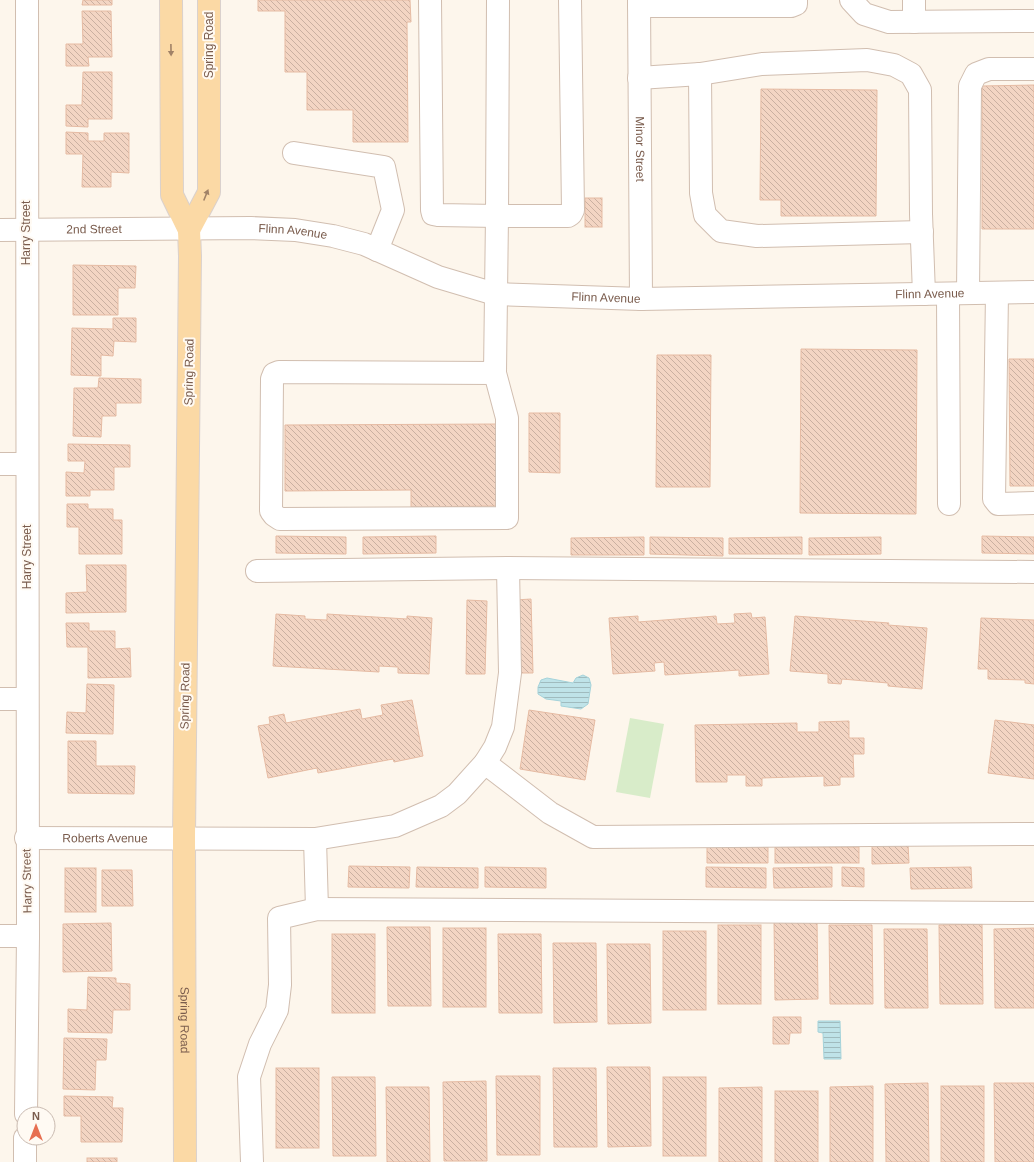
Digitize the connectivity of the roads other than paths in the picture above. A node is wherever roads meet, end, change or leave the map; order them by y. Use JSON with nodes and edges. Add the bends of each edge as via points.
{"nodes":[{"id":1,"x":27,"y":0,"type":"edge"},
{"id":2,"x":171,"y":0,"type":"edge"},
{"id":3,"x":209,"y":0,"type":"edge"},
{"id":4,"x":430,"y":0,"type":"edge"},
{"id":5,"x":498,"y":0,"type":"edge"},
{"id":6,"x":570,"y":0,"type":"edge"},
{"id":7,"x":796,"y":0,"type":"edge"},
{"id":8,"x":851,"y":0,"type":"edge"},
{"id":9,"x":914,"y":0,"type":"edge"},
{"id":10,"x":639,"y":3,"type":"edge"},
{"id":11,"x":1034,"y":21,"type":"edge"},
{"id":12,"x":914,"y":22,"type":"junction"},
{"id":13,"x":1034,"y":69,"type":"edge"},
{"id":14,"x":700,"y":74,"type":"junction"},
{"id":15,"x":639,"y":78,"type":"junction"},
{"id":16,"x":294,"y":153,"type":"dead end"},
{"id":17,"x":497,"y":216,"type":"junction"},
{"id":18,"x":0,"y":230,"type":"edge"},
{"id":19,"x":26,"y":230,"type":"junction"},
{"id":20,"x":189,"y":230,"type":"junction"},
{"id":21,"x":922,"y":232,"type":"junction"},
{"id":22,"x":377,"y":250,"type":"junction"},
{"id":23,"x":1034,"y":292,"type":"edge"},
{"id":24,"x":997,"y":293,"type":"junction"},
{"id":25,"x":496,"y":294,"type":"junction"},
{"id":26,"x":924,"y":294,"type":"junction"},
{"id":27,"x":958,"y":294,"type":"junction"},
{"id":28,"x":641,"y":299,"type":"junction"},
{"id":29,"x":495,"y":373,"type":"junction"},
{"id":30,"x":0,"y":464,"type":"edge"},
{"id":31,"x":27,"y":464,"type":"junction"},
{"id":32,"x":1034,"y":503,"type":"edge"},
{"id":33,"x":949,"y":504,"type":"dead end"},
{"id":34,"x":508,"y":568,"type":"junction"},
{"id":35,"x":257,"y":571,"type":"dead end"},
{"id":36,"x":1034,"y":572,"type":"edge"},
{"id":37,"x":0,"y":699,"type":"edge"},
{"id":38,"x":27,"y":699,"type":"junction"},
{"id":39,"x":485,"y":764,"type":"junction"},
{"id":40,"x":1034,"y":834,"type":"edge"},
{"id":41,"x":184,"y":837,"type":"junction"},
{"id":42,"x":26,"y":838,"type":"junction"},
{"id":43,"x":315,"y":839,"type":"junction"},
{"id":44,"x":317,"y":909,"type":"junction"},
{"id":45,"x":1034,"y":913,"type":"edge"},
{"id":46,"x":0,"y":936,"type":"edge"},
{"id":47,"x":28,"y":936,"type":"junction"},
{"id":48,"x":26,"y":1106,"type":"edge"},
{"id":49,"x":25,"y":1146,"type":"edge"},
{"id":50,"x":25,"y":1162,"type":"edge"},
{"id":51,"x":185,"y":1162,"type":"edge"},
{"id":52,"x":252,"y":1162,"type":"edge"}],
"edges":[{"from":1,"to":19,"type":"street","name":"Harry Street"},
{"from":2,"to":20,"type":"main road","name":"Spring Road","one_way":true,"via":[[172,196]]},
{"from":20,"to":3,"type":"main road","name":"Spring Road","one_way":true,"via":[[209,192]]},
{"from":4,"to":17,"type":"street","via":[[432,210],[438,215]]},
{"from":5,"to":17,"type":"street"},
{"from":6,"to":17,"type":"street","via":[[572,214]]},
{"from":7,"to":10,"type":"street","via":[[796,4],[791,6]]},
{"from":8,"to":12,"type":"street","via":[[864,14],[889,22]]},
{"from":9,"to":12,"type":"street"},
{"from":10,"to":15,"type":"street","name":"Minor Street"},
{"from":11,"to":12,"type":"street"},
{"from":13,"to":27,"type":"street","via":[[989,69],[976,74],[970,86]]},
{"from":14,"to":15,"type":"street"},
{"from":14,"to":21,"type":"street","via":[[701,193],[705,215],[720,231],[757,236]]},
{"from":14,"to":21,"type":"street","via":[[762,64],[867,60],[894,65],[911,74],[920,90]]},
{"from":15,"to":28,"type":"street","name":"Minor Street"},
{"from":16,"to":22,"type":"street","via":[[384,167],[393,210]]},
{"from":17,"to":25,"type":"street"},
{"from":18,"to":19,"type":"street","name":"2nd Street"},
{"from":19,"to":20,"type":"street","name":"2nd Street"},
{"from":19,"to":31,"type":"street","name":"Harry Street"},
{"from":20,"to":22,"type":"street","name":"Flinn Avenue","via":[[295,230],[333,236]]},
{"from":20,"to":41,"type":"main road","name":"Spring Road"},
{"from":21,"to":26,"type":"street"},
{"from":22,"to":25,"type":"street","name":"Flinn Avenue","via":[[438,277]]},
{"from":23,"to":24,"type":"street","name":"Flinn Avenue"},
{"from":24,"to":27,"type":"street","name":"Flinn Avenue"},
{"from":24,"to":32,"type":"street","via":[[994,499],[998,504]]},
{"from":25,"to":28,"type":"street","name":"Flinn Avenue"},
{"from":25,"to":29,"type":"street"},
{"from":26,"to":27,"type":"street","name":"Flinn Avenue"},
{"from":26,"to":28,"type":"street","name":"Flinn Avenue"},
{"from":27,"to":33,"type":"street"},
{"from":29,"to":29,"type":"street","via":[[274,374],[271,511],[280,520],[507,518],[507,418]]},
{"from":30,"to":31,"type":"street"},
{"from":31,"to":38,"type":"street","name":"Harry Street"},
{"from":34,"to":35,"type":"street"},
{"from":34,"to":36,"type":"street"},
{"from":34,"to":39,"type":"street","name":"Roberts Avenue","via":[[509,687],[503,726]]},
{"from":37,"to":38,"type":"street"},
{"from":38,"to":42,"type":"street","name":"Harry Street"},
{"from":39,"to":40,"type":"street","via":[[550,813],[593,837]]},
{"from":39,"to":43,"type":"street","name":"Roberts Avenue","via":[[457,794],[434,809],[395,826]]},
{"from":41,"to":42,"type":"street","name":"Roberts Avenue"},
{"from":41,"to":43,"type":"street","name":"Roberts Avenue"},
{"from":41,"to":51,"type":"main road","name":"Spring Road"},
{"from":42,"to":47,"type":"street","name":"Harry Street"},
{"from":43,"to":44,"type":"street"},
{"from":44,"to":45,"type":"street"},
{"from":44,"to":52,"type":"street","via":[[279,918],[280,985],[276,1010],[260,1044],[249,1077]]},
{"from":46,"to":47,"type":"street"},
{"from":47,"to":48,"type":"street","name":"Harry Street"},
{"from":49,"to":50,"type":"street"}]}
